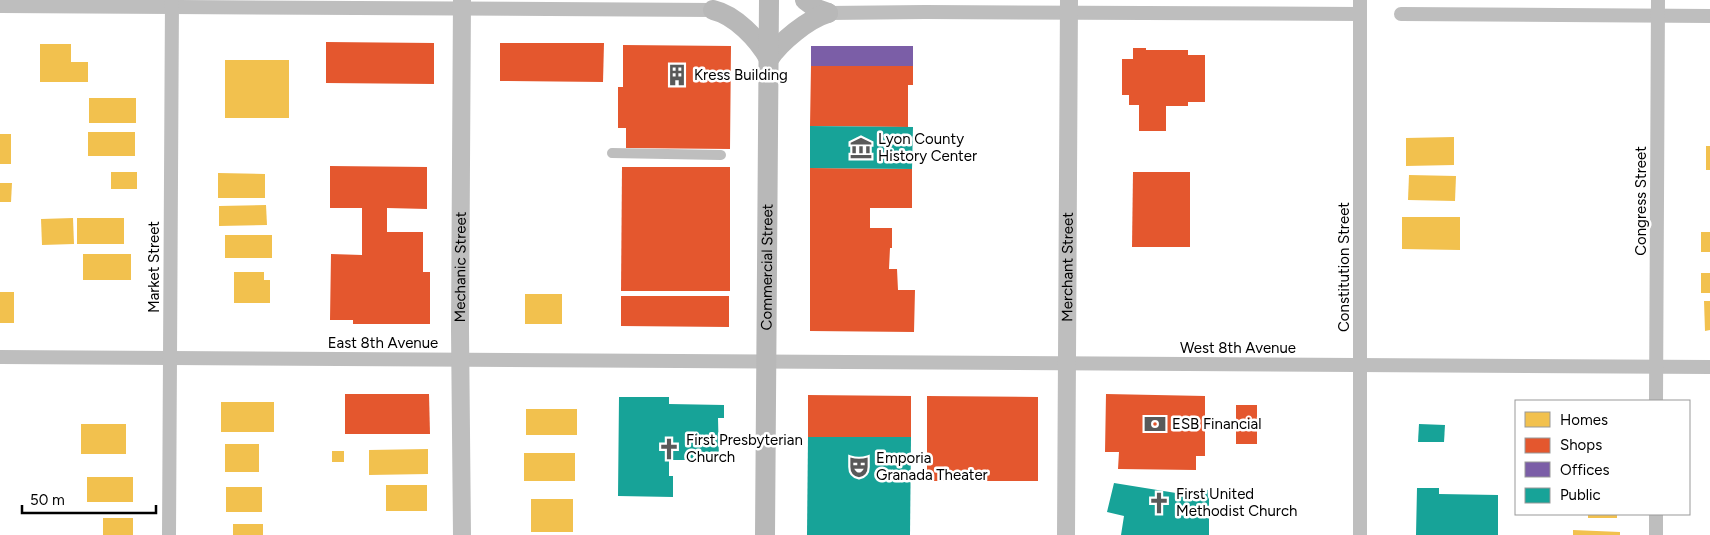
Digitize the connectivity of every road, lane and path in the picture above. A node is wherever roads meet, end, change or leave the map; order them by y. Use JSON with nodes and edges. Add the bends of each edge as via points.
{"nodes":[{"id":1,"x":730,"y":0,"type":"edge"},
{"id":2,"x":769,"y":0,"type":"edge"},
{"id":3,"x":806,"y":0,"type":"edge"},
{"id":4,"x":1658,"y":0,"type":"edge"},
{"id":5,"x":172,"y":4,"type":"edge"},
{"id":6,"x":462,"y":5,"type":"edge"},
{"id":7,"x":0,"y":6,"type":"edge"},
{"id":8,"x":1069,"y":6,"type":"edge"},
{"id":9,"x":1360,"y":7,"type":"edge"},
{"id":10,"x":713,"y":10,"type":"junction"},
{"id":11,"x":828,"y":13,"type":"junction"},
{"id":12,"x":1401,"y":14,"type":"dead end"},
{"id":13,"x":1658,"y":16,"type":"junction"},
{"id":14,"x":1710,"y":16,"type":"edge"},
{"id":15,"x":769,"y":59,"type":"junction"},
{"id":16,"x":612,"y":153,"type":"dead end"},
{"id":17,"x":722,"y":155,"type":"dead end"},
{"id":18,"x":0,"y":357,"type":"edge"},
{"id":19,"x":170,"y":358,"type":"junction"},
{"id":20,"x":460,"y":360,"type":"junction"},
{"id":21,"x":766,"y":361,"type":"junction"},
{"id":22,"x":1067,"y":363,"type":"junction"},
{"id":23,"x":1360,"y":364,"type":"junction"},
{"id":24,"x":1657,"y":366,"type":"junction"},
{"id":25,"x":1710,"y":367,"type":"edge"},
{"id":26,"x":1656,"y":400,"type":"edge"},
{"id":27,"x":1656,"y":515,"type":"edge"},
{"id":28,"x":168,"y":535,"type":"edge"},
{"id":29,"x":462,"y":535,"type":"edge"},
{"id":30,"x":765,"y":535,"type":"edge"},
{"id":31,"x":1066,"y":535,"type":"edge"},
{"id":32,"x":1360,"y":535,"type":"edge"},
{"id":33,"x":1656,"y":535,"type":"edge"}],
"edges":[{"from":1,"to":10,"type":"main road"},
{"from":2,"to":15,"type":"main road","name":"Commercial Street"},
{"from":3,"to":11,"type":"main road"},
{"from":4,"to":13,"type":"street","name":"Congress Street"},
{"from":5,"to":6,"type":"street"},
{"from":5,"to":7,"type":"street"},
{"from":5,"to":19,"type":"street","name":"Market Street"},
{"from":6,"to":10,"type":"street"},
{"from":6,"to":20,"type":"street","name":"Mechanic Street"},
{"from":8,"to":9,"type":"street"},
{"from":8,"to":11,"type":"street"},
{"from":8,"to":22,"type":"street","name":"Merchant Street"},
{"from":9,"to":23,"type":"street","name":"Constitution Street"},
{"from":10,"to":15,"type":"main road","via":[[727,14],[759,42]]},
{"from":11,"to":15,"type":"main road","via":[[806,24]]},
{"from":12,"to":13,"type":"street"},
{"from":13,"to":14,"type":"street"},
{"from":13,"to":24,"type":"street","name":"Congress Street"},
{"from":15,"to":21,"type":"main road","name":"Commercial Street"},
{"from":16,"to":17,"type":"street"},
{"from":18,"to":19,"type":"street","name":"East 8th Avenue"},
{"from":19,"to":20,"type":"street","name":"East 8th Avenue"},
{"from":19,"to":28,"type":"street","name":"Market Street"},
{"from":20,"to":21,"type":"street","name":"East 8th Avenue"},
{"from":20,"to":29,"type":"street","name":"Mechanic Street"},
{"from":21,"to":22,"type":"street","name":"West 8th Avenue"},
{"from":21,"to":30,"type":"main road","name":"Commercial Street"},
{"from":22,"to":23,"type":"street","name":"West 8th Avenue"},
{"from":22,"to":31,"type":"street","name":"Merchant Street"},
{"from":23,"to":24,"type":"street","name":"West 8th Avenue"},
{"from":23,"to":32,"type":"street","name":"Constitution Street"},
{"from":24,"to":25,"type":"street","name":"West 8th Avenue"},
{"from":24,"to":26,"type":"street","name":"Congress Street"},
{"from":27,"to":33,"type":"street"}]}
